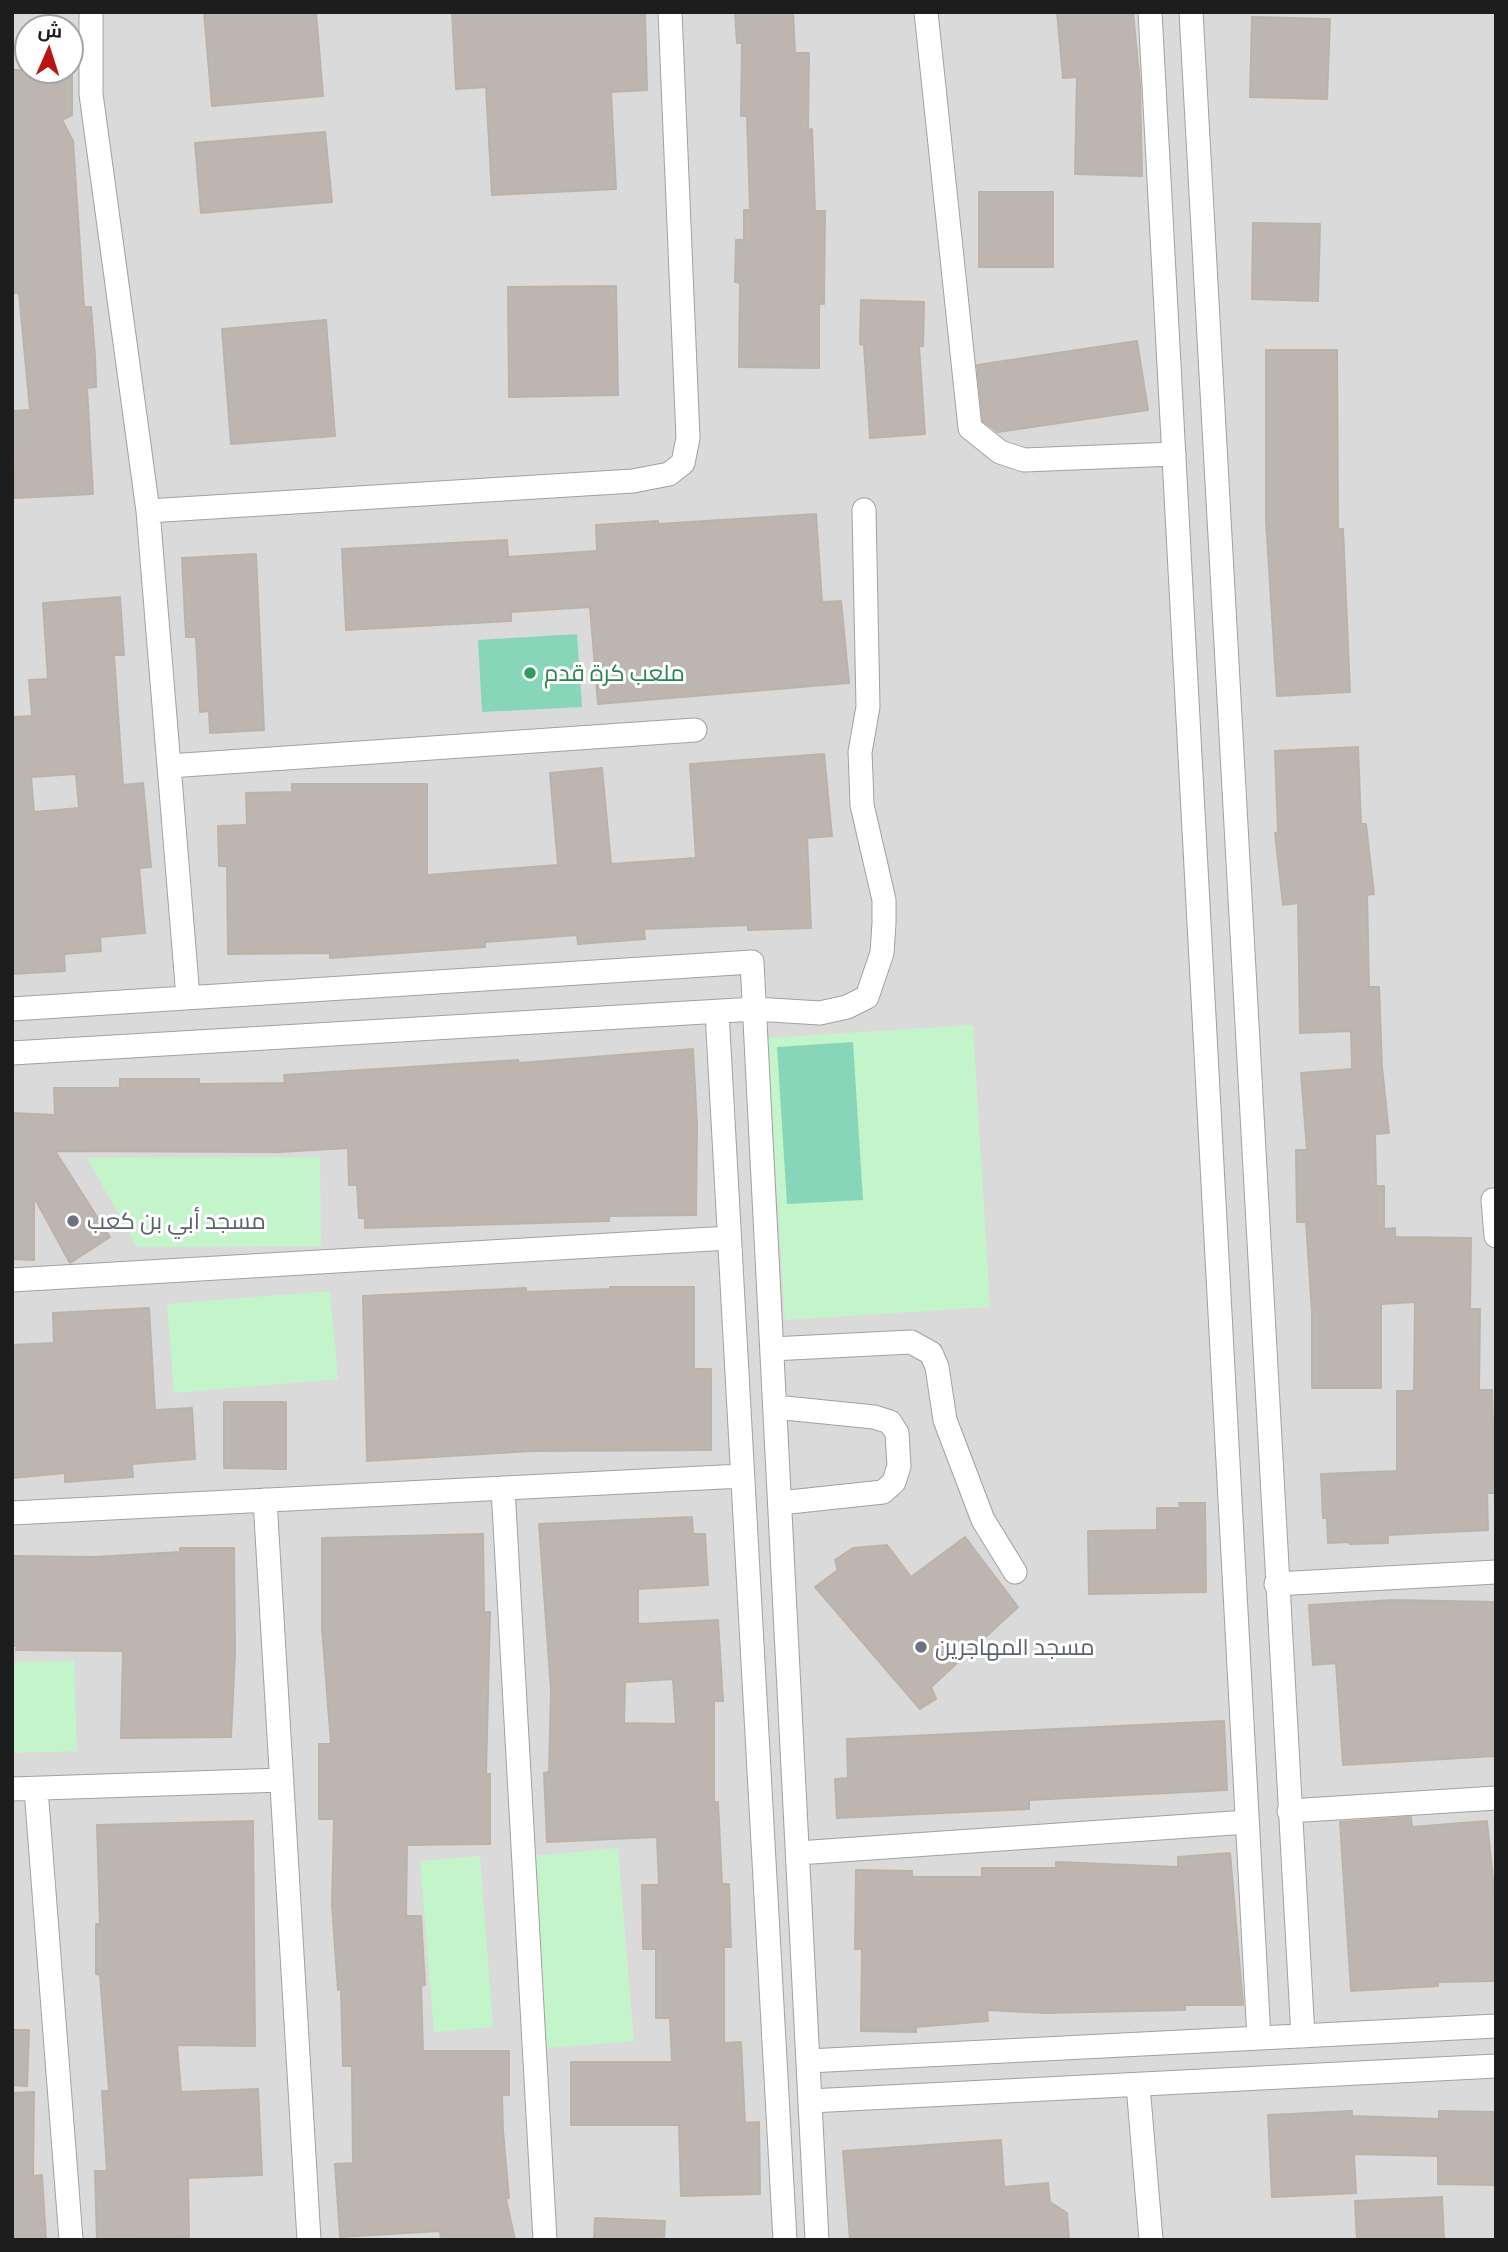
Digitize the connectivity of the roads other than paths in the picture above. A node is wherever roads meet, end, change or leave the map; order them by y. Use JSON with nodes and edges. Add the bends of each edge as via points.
{"nodes":[{"id":1,"x":91,"y":12,"type":"edge"},
{"id":2,"x":670,"y":12,"type":"edge"},
{"id":3,"x":926,"y":12,"type":"edge"},
{"id":4,"x":1150,"y":12,"type":"edge"},
{"id":5,"x":1191,"y":12,"type":"edge"},
{"id":6,"x":1174,"y":454,"type":"junction"},
{"id":7,"x":864,"y":510,"type":"dead end"},
{"id":8,"x":148,"y":511,"type":"junction"},
{"id":9,"x":695,"y":730,"type":"dead end"},
{"id":10,"x":169,"y":766,"type":"junction"},
{"id":11,"x":188,"y":997,"type":"junction"},
{"id":12,"x":12,"y":1009,"type":"edge"},
{"id":13,"x":755,"y":1009,"type":"junction"},
{"id":14,"x":717,"y":1012,"type":"junction"},
{"id":15,"x":12,"y":1053,"type":"edge"},
{"id":16,"x":1493,"y":1200,"type":"dead end"},
{"id":17,"x":1496,"y":1236,"type":"edge"},
{"id":18,"x":729,"y":1238,"type":"junction"},
{"id":19,"x":12,"y":1280,"type":"edge"},
{"id":20,"x":772,"y":1349,"type":"junction"},
{"id":21,"x":775,"y":1407,"type":"junction"},
{"id":22,"x":742,"y":1476,"type":"junction"},
{"id":23,"x":503,"y":1488,"type":"junction"},
{"id":24,"x":265,"y":1500,"type":"junction"},
{"id":25,"x":780,"y":1503,"type":"junction"},
{"id":26,"x":12,"y":1513,"type":"edge"},
{"id":27,"x":1015,"y":1572,"type":"dead end"},
{"id":28,"x":1496,"y":1572,"type":"edge"},
{"id":29,"x":1276,"y":1584,"type":"junction"},
{"id":30,"x":282,"y":1780,"type":"junction"},
{"id":31,"x":36,"y":1788,"type":"junction"},
{"id":32,"x":12,"y":1789,"type":"edge"},
{"id":33,"x":1496,"y":1798,"type":"edge"},
{"id":34,"x":1289,"y":1811,"type":"junction"},
{"id":35,"x":1247,"y":1822,"type":"junction"},
{"id":36,"x":798,"y":1853,"type":"junction"},
{"id":37,"x":1496,"y":2026,"type":"edge"},
{"id":38,"x":1303,"y":2036,"type":"junction"},
{"id":39,"x":1259,"y":2038,"type":"junction"},
{"id":40,"x":808,"y":2061,"type":"junction"},
{"id":41,"x":1496,"y":2066,"type":"edge"},
{"id":42,"x":1138,"y":2085,"type":"junction"},
{"id":43,"x":810,"y":2101,"type":"junction"},
{"id":44,"x":71,"y":2240,"type":"edge"},
{"id":45,"x":309,"y":2240,"type":"edge"},
{"id":46,"x":545,"y":2240,"type":"edge"},
{"id":47,"x":785,"y":2240,"type":"edge"},
{"id":48,"x":817,"y":2240,"type":"edge"},
{"id":49,"x":1151,"y":2240,"type":"edge"}],
"edges":[{"from":1,"to":8,"type":"street","via":[[91,94]]},
{"from":2,"to":8,"type":"street","via":[[688,438],[683,463],[669,474],[633,481]]},
{"from":3,"to":6,"type":"street","via":[[971,428],[1000,452],[1024,460]]},
{"from":4,"to":6,"type":"street"},
{"from":5,"to":29,"type":"street"},
{"from":6,"to":35,"type":"street"},
{"from":7,"to":13,"type":"street","via":[[868,707],[860,752],[862,805],[884,900],[882,953],[867,997],[847,1007],[820,1013]]},
{"from":8,"to":10,"type":"street"},
{"from":9,"to":10,"type":"street"},
{"from":10,"to":11,"type":"street"},
{"from":11,"to":12,"type":"street"},
{"from":11,"to":13,"type":"street","via":[[752,962]]},
{"from":13,"to":14,"type":"street"},
{"from":13,"to":20,"type":"street"},
{"from":14,"to":15,"type":"street"},
{"from":14,"to":18,"type":"street"},
{"from":16,"to":17,"type":"street"},
{"from":18,"to":19,"type":"street"},
{"from":18,"to":22,"type":"street"},
{"from":20,"to":21,"type":"street"},
{"from":20,"to":27,"type":"street","via":[[911,1342],[931,1353],[945,1420],[978,1508]]},
{"from":21,"to":25,"type":"street"},
{"from":21,"to":25,"type":"street","via":[[890,1422],[897,1433],[899,1466],[894,1482],[883,1492]]},
{"from":22,"to":23,"type":"street"},
{"from":22,"to":47,"type":"street"},
{"from":23,"to":24,"type":"street"},
{"from":23,"to":46,"type":"street"},
{"from":24,"to":26,"type":"street"},
{"from":24,"to":30,"type":"street"},
{"from":25,"to":36,"type":"street"},
{"from":28,"to":29,"type":"street"},
{"from":29,"to":34,"type":"street"},
{"from":30,"to":31,"type":"street"},
{"from":30,"to":45,"type":"street"},
{"from":31,"to":32,"type":"street"},
{"from":31,"to":44,"type":"street"},
{"from":33,"to":34,"type":"street"},
{"from":34,"to":38,"type":"street"},
{"from":35,"to":36,"type":"street"},
{"from":35,"to":39,"type":"street"},
{"from":36,"to":40,"type":"street"},
{"from":37,"to":38,"type":"street"},
{"from":38,"to":39,"type":"street"},
{"from":39,"to":40,"type":"street"},
{"from":40,"to":43,"type":"street"},
{"from":41,"to":42,"type":"street"},
{"from":42,"to":43,"type":"street"},
{"from":42,"to":49,"type":"street"},
{"from":43,"to":48,"type":"street"}]}
